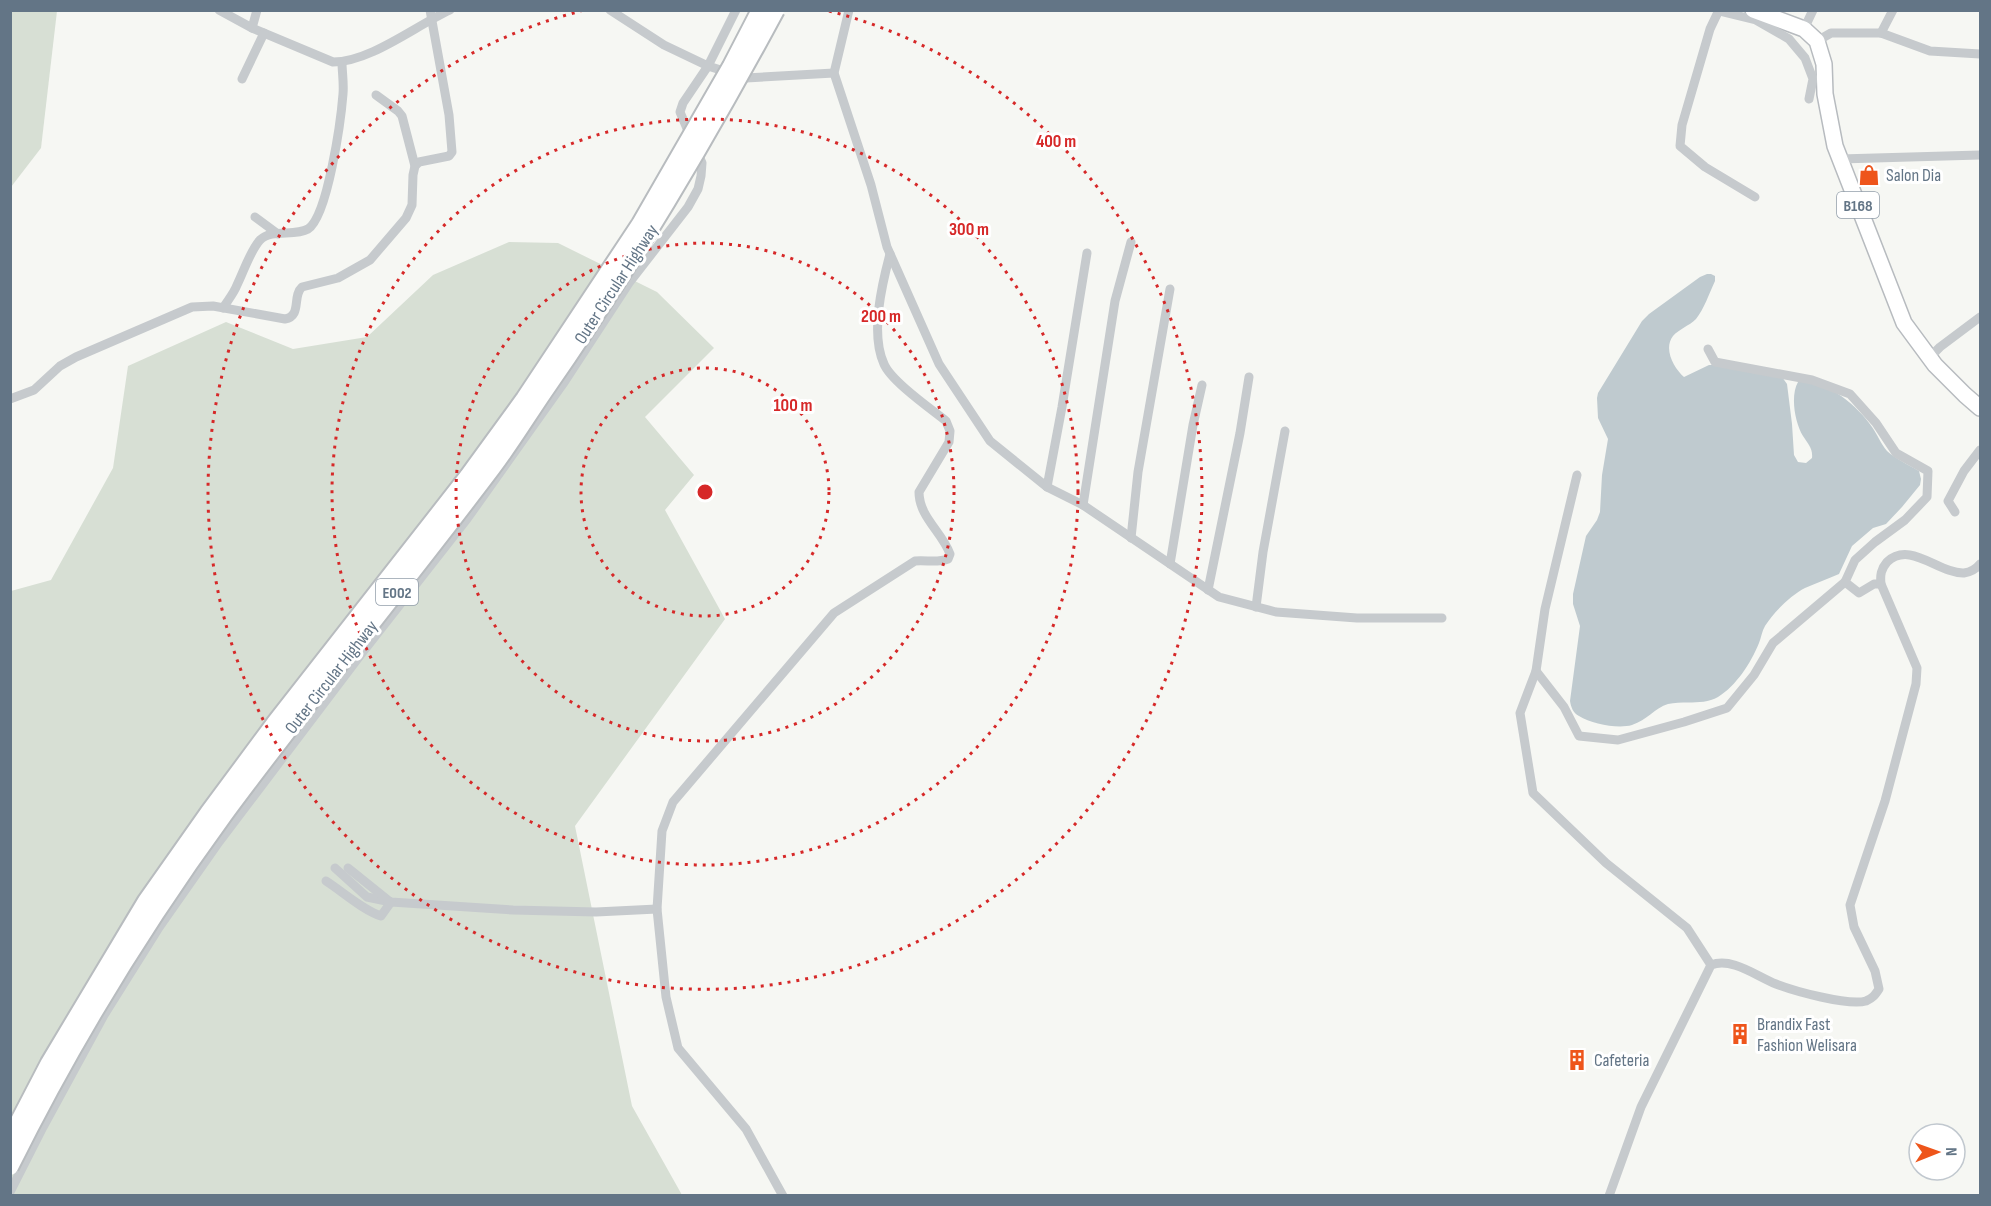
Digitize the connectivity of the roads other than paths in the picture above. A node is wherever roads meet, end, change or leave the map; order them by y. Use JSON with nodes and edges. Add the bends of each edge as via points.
{"nodes":[{"id":1,"x":219,"y":10,"type":"edge"},
{"id":2,"x":257,"y":10,"type":"edge"},
{"id":3,"x":450,"y":10,"type":"edge"},
{"id":4,"x":610,"y":10,"type":"edge"},
{"id":5,"x":736,"y":10,"type":"edge"},
{"id":6,"x":760,"y":10,"type":"edge"},
{"id":7,"x":776,"y":10,"type":"edge"},
{"id":8,"x":849,"y":10,"type":"edge"},
{"id":9,"x":1753,"y":10,"type":"edge"},
{"id":10,"x":1813,"y":10,"type":"edge"},
{"id":11,"x":1893,"y":10,"type":"edge"},
{"id":12,"x":1719,"y":11,"type":"edge"},
{"id":13,"x":430,"y":15,"type":"edge"},
{"id":14,"x":1788,"y":17,"type":"edge"},
{"id":15,"x":252,"y":28,"type":"junction"},
{"id":16,"x":1803,"y":30,"type":"junction"},
{"id":17,"x":264,"y":33,"type":"junction"},
{"id":18,"x":1881,"y":33,"type":"junction"},
{"id":19,"x":1817,"y":41,"type":"junction"},
{"id":20,"x":1980,"y":54,"type":"edge"},
{"id":21,"x":342,"y":62,"type":"junction"},
{"id":22,"x":708,"y":66,"type":"junction"},
{"id":23,"x":834,"y":73,"type":"junction"},
{"id":24,"x":242,"y":79,"type":"dead end"},
{"id":25,"x":376,"y":95,"type":"dead end"},
{"id":26,"x":1809,"y":99,"type":"dead end"},
{"id":27,"x":1980,"y":155,"type":"edge"},
{"id":28,"x":1840,"y":159,"type":"junction"},
{"id":29,"x":416,"y":166,"type":"junction"},
{"id":30,"x":1755,"y":197,"type":"dead end"},
{"id":31,"x":255,"y":217,"type":"dead end"},
{"id":32,"x":278,"y":234,"type":"junction"},
{"id":33,"x":1131,"y":242,"type":"dead end"},
{"id":34,"x":1087,"y":253,"type":"dead end"},
{"id":35,"x":890,"y":254,"type":"junction"},
{"id":36,"x":1170,"y":289,"type":"dead end"},
{"id":37,"x":223,"y":308,"type":"junction"},
{"id":38,"x":1980,"y":316,"type":"edge"},
{"id":39,"x":1708,"y":349,"type":"dead end"},
{"id":40,"x":1929,"y":358,"type":"junction"},
{"id":41,"x":1249,"y":376,"type":"dead end"},
{"id":42,"x":1203,"y":386,"type":"dead end"},
{"id":43,"x":10,"y":399,"type":"edge"},
{"id":44,"x":1980,"y":408,"type":"edge"},
{"id":45,"x":1285,"y":431,"type":"dead end"},
{"id":46,"x":1980,"y":450,"type":"edge"},
{"id":47,"x":1577,"y":475,"type":"dead end"},
{"id":48,"x":1047,"y":487,"type":"junction"},
{"id":49,"x":1083,"y":505,"type":"junction"},
{"id":50,"x":1955,"y":512,"type":"dead end"},
{"id":51,"x":1131,"y":538,"type":"junction"},
{"id":52,"x":1170,"y":564,"type":"junction"},
{"id":53,"x":1980,"y":564,"type":"edge"},
{"id":54,"x":1845,"y":582,"type":"junction"},
{"id":55,"x":1881,"y":584,"type":"junction"},
{"id":56,"x":1208,"y":590,"type":"junction"},
{"id":57,"x":1256,"y":607,"type":"junction"},
{"id":58,"x":1442,"y":618,"type":"dead end"},
{"id":59,"x":1536,"y":671,"type":"junction"},
{"id":60,"x":335,"y":868,"type":"dead end"},
{"id":61,"x":348,"y":868,"type":"dead end"},
{"id":62,"x":326,"y":881,"type":"dead end"},
{"id":63,"x":391,"y":902,"type":"junction"},
{"id":64,"x":657,"y":909,"type":"junction"},
{"id":65,"x":1711,"y":965,"type":"junction"},
{"id":66,"x":10,"y":1138,"type":"edge"},
{"id":67,"x":10,"y":1167,"type":"edge"},
{"id":68,"x":10,"y":1192,"type":"edge"},
{"id":69,"x":783,"y":1196,"type":"edge"},
{"id":70,"x":1609,"y":1196,"type":"edge"}],
"edges":[{"from":1,"to":15,"type":"street"},
{"from":2,"to":15,"type":"street"},
{"from":3,"to":13,"type":"street"},
{"from":4,"to":22,"type":"street","via":[[664,45]]},
{"from":5,"to":22,"type":"street"},
{"from":6,"to":66,"type":"highway","name":"Outer Circular Highway","number":"E002","bridge":true,"via":[[640,224],[524,399],[241,768],[146,901],[49,1063]]},
{"from":7,"to":67,"type":"highway","name":"Outer Circular Highway","number":"E002","bridge":true,"via":[[694,159],[568,358],[495,464],[224,816],[168,897],[111,983]]},
{"from":8,"to":23,"type":"street"},
{"from":9,"to":14,"type":"main road"},
{"from":10,"to":16,"type":"street"},
{"from":11,"to":18,"type":"street"},
{"from":12,"to":26,"type":"street","via":[[1756,20],[1789,39],[1813,78]]},
{"from":12,"to":30,"type":"street","via":[[1710,29],[1682,125],[1680,146],[1705,167]]},
{"from":13,"to":21,"type":"street","via":[[365,56]]},
{"from":13,"to":29,"type":"street","via":[[452,152]]},
{"from":14,"to":16,"type":"main road"},
{"from":15,"to":17,"type":"street"},
{"from":16,"to":19,"type":"main road"},
{"from":17,"to":21,"type":"street","via":[[333,62]]},
{"from":17,"to":24,"type":"street"},
{"from":18,"to":19,"type":"street","via":[[1831,33]]},
{"from":18,"to":20,"type":"street","via":[[1930,51]]},
{"from":19,"to":28,"type":"main road","number":"B168"},
{"from":21,"to":32,"type":"street","via":[[339,124],[319,217],[309,228],[297,233]]},
{"from":22,"to":23,"type":"street","via":[[746,78]]},
{"from":22,"to":68,"type":"street","via":[[680,112],[702,163],[698,189],[688,207],[628,283],[563,384],[467,519],[219,842],[158,929],[104,1016]]},
{"from":23,"to":35,"type":"street"},
{"from":25,"to":29,"type":"street","via":[[402,117]]},
{"from":27,"to":28,"type":"street"},
{"from":28,"to":40,"type":"main road","number":"B168","via":[[1904,323]]},
{"from":29,"to":37,"type":"street","via":[[412,205],[406,218],[370,260],[338,278],[303,287],[291,318]]},
{"from":31,"to":32,"type":"street"},
{"from":32,"to":37,"type":"street","via":[[267,235],[256,245]]},
{"from":33,"to":49,"type":"street","via":[[1114,301]]},
{"from":34,"to":48,"type":"street"},
{"from":35,"to":48,"type":"street","via":[[939,364],[990,441]]},
{"from":35,"to":64,"type":"street","via":[[879,297],[880,351],[892,376],[946,421],[950,431],[949,442],[920,492],[919,501],[950,554],[940,562],[915,561],[834,613],[673,802],[662,831]]},
{"from":36,"to":51,"type":"street","via":[[1138,472]]},
{"from":37,"to":43,"type":"street","via":[[203,305],[182,311],[76,357],[34,390]]},
{"from":38,"to":40,"type":"street"},
{"from":39,"to":54,"type":"street","via":[[1714,362],[1812,380],[1850,394],[1896,453],[1928,471],[1927,497],[1855,560]]},
{"from":40,"to":44,"type":"main road","number":"B168"},
{"from":41,"to":56,"type":"street"},
{"from":42,"to":52,"type":"street"},
{"from":45,"to":57,"type":"street"},
{"from":46,"to":50,"type":"street","via":[[1948,501]]},
{"from":47,"to":59,"type":"street","via":[[1545,609]]},
{"from":48,"to":49,"type":"street"},
{"from":49,"to":51,"type":"street"},
{"from":51,"to":52,"type":"street"},
{"from":52,"to":56,"type":"street"},
{"from":53,"to":55,"type":"street","via":[[1965,573],[1954,572],[1916,556],[1900,555],[1883,567]]},
{"from":54,"to":55,"type":"street","via":[[1859,593]]},
{"from":54,"to":59,"type":"street","via":[[1773,643],[1727,708],[1684,722],[1618,740],[1579,736],[1564,707]]},
{"from":55,"to":65,"type":"street","via":[[1917,668],[1885,801],[1850,905],[1854,927],[1875,971],[1879,989],[1874,997],[1863,1002],[1829,999],[1778,985],[1729,963]]},
{"from":56,"to":57,"type":"street"},
{"from":57,"to":58,"type":"street","via":[[1357,618]]},
{"from":59,"to":65,"type":"street","via":[[1520,713],[1533,793],[1606,863],[1688,928]]},
{"from":60,"to":63,"type":"street","via":[[367,897]]},
{"from":61,"to":63,"type":"street"},
{"from":62,"to":63,"type":"street","via":[[369,912],[381,916]]},
{"from":63,"to":64,"type":"street","via":[[513,910]]},
{"from":64,"to":69,"type":"street","via":[[666,997],[678,1048],[746,1129]]},
{"from":65,"to":70,"type":"street","via":[[1641,1107]]}]}
